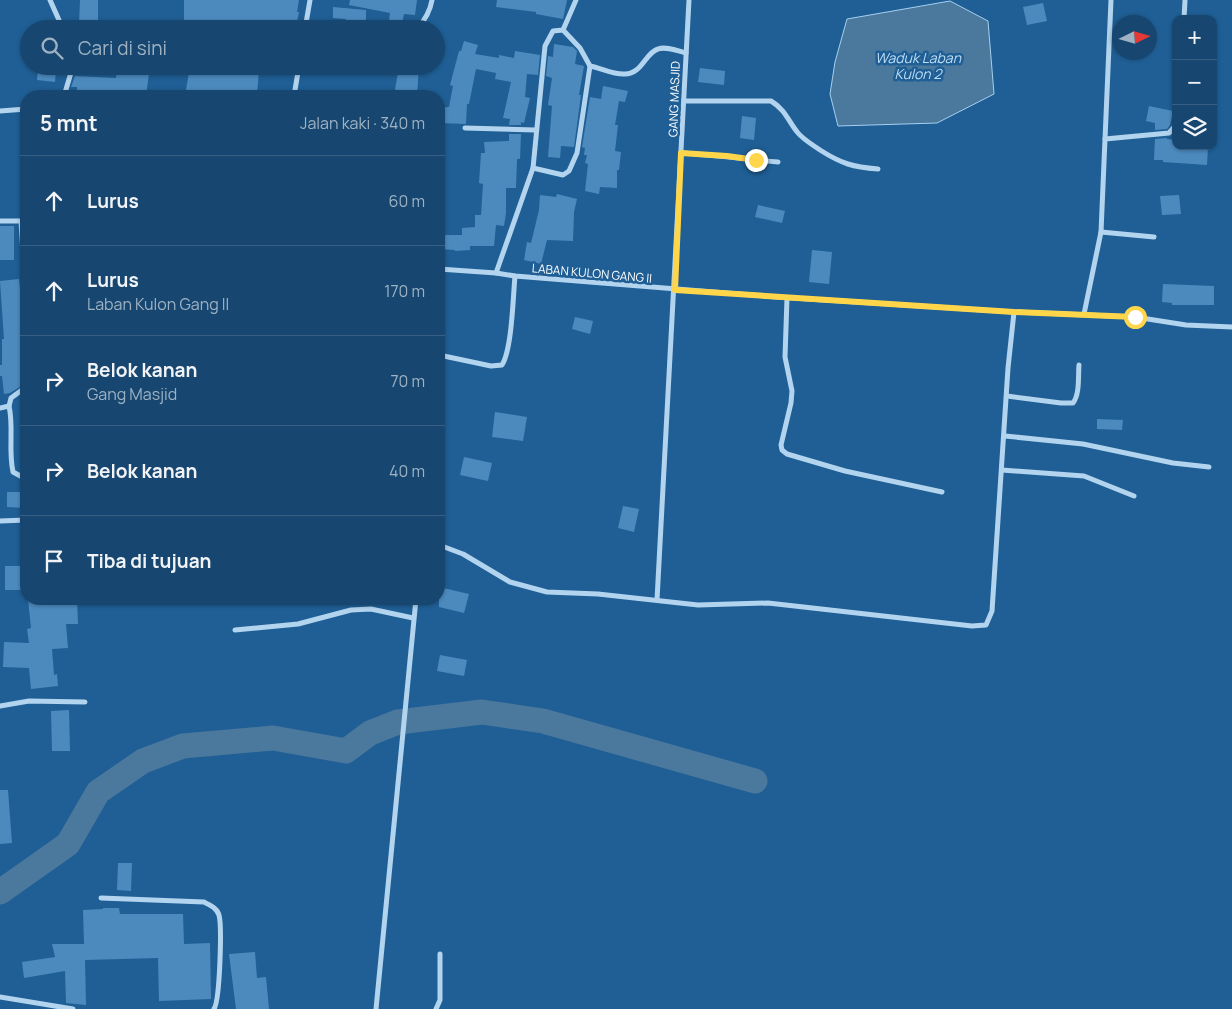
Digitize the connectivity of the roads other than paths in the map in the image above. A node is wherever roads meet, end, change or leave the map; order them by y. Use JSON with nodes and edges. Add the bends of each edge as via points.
{"nodes":[{"id":1,"x":50,"y":0,"type":"edge"},
{"id":2,"x":310,"y":0,"type":"edge"},
{"id":3,"x":432,"y":0,"type":"edge"},
{"id":4,"x":576,"y":0,"type":"edge"},
{"id":5,"x":689,"y":0,"type":"edge"},
{"id":6,"x":1111,"y":0,"type":"edge"},
{"id":7,"x":1185,"y":0,"type":"edge"},
{"id":8,"x":1184,"y":15,"type":"edge"},
{"id":9,"x":59,"y":20,"type":"edge"},
{"id":10,"x":307,"y":20,"type":"edge"},
{"id":11,"x":425,"y":20,"type":"edge"},
{"id":12,"x":563,"y":30,"type":"junction"},
{"id":13,"x":686,"y":53,"type":"junction"},
{"id":14,"x":590,"y":66,"type":"junction"},
{"id":15,"x":70,"y":75,"type":"edge"},
{"id":16,"x":298,"y":75,"type":"edge"},
{"id":17,"x":66,"y":90,"type":"edge"},
{"id":18,"x":295,"y":90,"type":"edge"},
{"id":19,"x":684,"y":101,"type":"junction"},
{"id":20,"x":20,"y":109,"type":"edge"},
{"id":21,"x":0,"y":111,"type":"edge"},
{"id":22,"x":465,"y":128,"type":"dead end"},
{"id":23,"x":536,"y":130,"type":"junction"},
{"id":24,"x":1172,"y":130,"type":"edge"},
{"id":25,"x":1105,"y":138,"type":"junction"},
{"id":26,"x":681,"y":153,"type":"junction"},
{"id":27,"x":778,"y":162,"type":"dead end"},
{"id":28,"x":533,"y":168,"type":"junction"},
{"id":29,"x":878,"y":168,"type":"dead end"},
{"id":30,"x":0,"y":221,"type":"edge"},
{"id":31,"x":20,"y":221,"type":"edge"},
{"id":32,"x":1101,"y":232,"type":"junction"},
{"id":33,"x":1154,"y":237,"type":"dead end"},
{"id":34,"x":445,"y":269,"type":"edge"},
{"id":35,"x":496,"y":273,"type":"junction"},
{"id":36,"x":516,"y":276,"type":"junction"},
{"id":37,"x":675,"y":290,"type":"junction"},
{"id":38,"x":787,"y":298,"type":"junction"},
{"id":39,"x":1014,"y":312,"type":"junction"},
{"id":40,"x":1084,"y":314,"type":"junction"},
{"id":41,"x":1232,"y":327,"type":"edge"},
{"id":42,"x":445,"y":357,"type":"edge"},
{"id":43,"x":1078,"y":365,"type":"dead end"},
{"id":44,"x":20,"y":391,"type":"edge"},
{"id":45,"x":1007,"y":396,"type":"junction"},
{"id":46,"x":9,"y":406,"type":"junction"},
{"id":47,"x":0,"y":408,"type":"edge"},
{"id":48,"x":1004,"y":436,"type":"junction"},
{"id":49,"x":1209,"y":468,"type":"dead end"},
{"id":50,"x":1002,"y":470,"type":"junction"},
{"id":51,"x":20,"y":476,"type":"edge"},
{"id":52,"x":942,"y":492,"type":"dead end"},
{"id":53,"x":1134,"y":496,"type":"dead end"},
{"id":54,"x":0,"y":520,"type":"edge"},
{"id":55,"x":20,"y":520,"type":"edge"},
{"id":56,"x":445,"y":547,"type":"edge"},
{"id":57,"x":657,"y":600,"type":"junction"},
{"id":58,"x":415,"y":605,"type":"edge"},
{"id":59,"x":413,"y":618,"type":"junction"},
{"id":60,"x":235,"y":630,"type":"dead end"},
{"id":61,"x":85,"y":702,"type":"dead end"},
{"id":62,"x":0,"y":706,"type":"edge"},
{"id":63,"x":101,"y":898,"type":"dead end"},
{"id":64,"x":440,"y":954,"type":"dead end"},
{"id":65,"x":0,"y":997,"type":"edge"},
{"id":66,"x":72,"y":1009,"type":"edge"},
{"id":67,"x":214,"y":1009,"type":"edge"},
{"id":68,"x":376,"y":1009,"type":"edge"},
{"id":69,"x":436,"y":1009,"type":"edge"}],
"edges":[{"from":1,"to":9,"type":"street"},
{"from":2,"to":10,"type":"street"},
{"from":3,"to":11,"type":"street"},
{"from":4,"to":12,"type":"street"},
{"from":5,"to":13,"type":"street","name":"GANG MASJID"},
{"from":6,"to":25,"type":"street"},
{"from":7,"to":8,"type":"street"},
{"from":12,"to":14,"type":"street","via":[[580,48]]},
{"from":12,"to":23,"type":"street","via":[[553,31],[545,46]]},
{"from":13,"to":14,"type":"street","via":[[658,48],[634,72],[624,74]]},
{"from":13,"to":19,"type":"street","name":"GANG MASJID"},
{"from":14,"to":28,"type":"street","via":[[577,153],[569,171],[563,175]]},
{"from":15,"to":17,"type":"street"},
{"from":16,"to":18,"type":"street"},
{"from":19,"to":26,"type":"street","name":"GANG MASJID"},
{"from":19,"to":29,"type":"street","via":[[771,101],[780,107],[798,133],[838,162]]},
{"from":20,"to":21,"type":"street"},
{"from":22,"to":23,"type":"street"},
{"from":23,"to":28,"type":"street"},
{"from":24,"to":25,"type":"street","via":[[1169,133]]},
{"from":25,"to":32,"type":"street"},
{"from":26,"to":27,"type":"street"},
{"from":26,"to":37,"type":"street","name":"GANG MASJID"},
{"from":28,"to":35,"type":"street"},
{"from":30,"to":31,"type":"street"},
{"from":32,"to":33,"type":"street"},
{"from":32,"to":40,"type":"street"},
{"from":34,"to":35,"type":"street","name":"LABAN KULON GANG II"},
{"from":35,"to":36,"type":"street","name":"LABAN KULON GANG II"},
{"from":36,"to":37,"type":"street","name":"LABAN KULON GANG II"},
{"from":36,"to":42,"type":"street","via":[[510,334],[502,365]]},
{"from":37,"to":38,"type":"street","name":"LABAN KULON GANG II"},
{"from":37,"to":57,"type":"street","name":"GANG MASJID"},
{"from":38,"to":39,"type":"street","name":"LABAN KULON GANG II"},
{"from":38,"to":52,"type":"street","via":[[785,357],[792,403],[782,450],[845,471]]},
{"from":39,"to":40,"type":"street","name":"LABAN KULON GANG II"},
{"from":39,"to":45,"type":"street"},
{"from":40,"to":41,"type":"street","name":"LABAN KULON GANG II"},
{"from":43,"to":45,"type":"street","via":[[1076,394],[1072,403]]},
{"from":44,"to":46,"type":"street","via":[[11,398]]},
{"from":45,"to":48,"type":"street"},
{"from":46,"to":47,"type":"street"},
{"from":46,"to":51,"type":"street","via":[[13,472]]},
{"from":48,"to":49,"type":"street","via":[[1083,444]]},
{"from":48,"to":50,"type":"street"},
{"from":50,"to":53,"type":"street","via":[[1084,476]]},
{"from":50,"to":57,"type":"street","via":[[992,611],[986,625],[768,603],[698,605]]},
{"from":54,"to":55,"type":"street"},
{"from":56,"to":57,"type":"street","via":[[463,554],[510,582],[547,592]]},
{"from":58,"to":59,"type":"street"},
{"from":59,"to":60,"type":"street","via":[[372,609],[298,624]]},
{"from":59,"to":68,"type":"street"},
{"from":61,"to":62,"type":"street","via":[[29,701]]},
{"from":63,"to":67,"type":"street","via":[[204,902],[213,907],[219,914],[220,933],[219,993]]},
{"from":64,"to":69,"type":"street","via":[[440,1000]]},
{"from":65,"to":66,"type":"street"}]}
